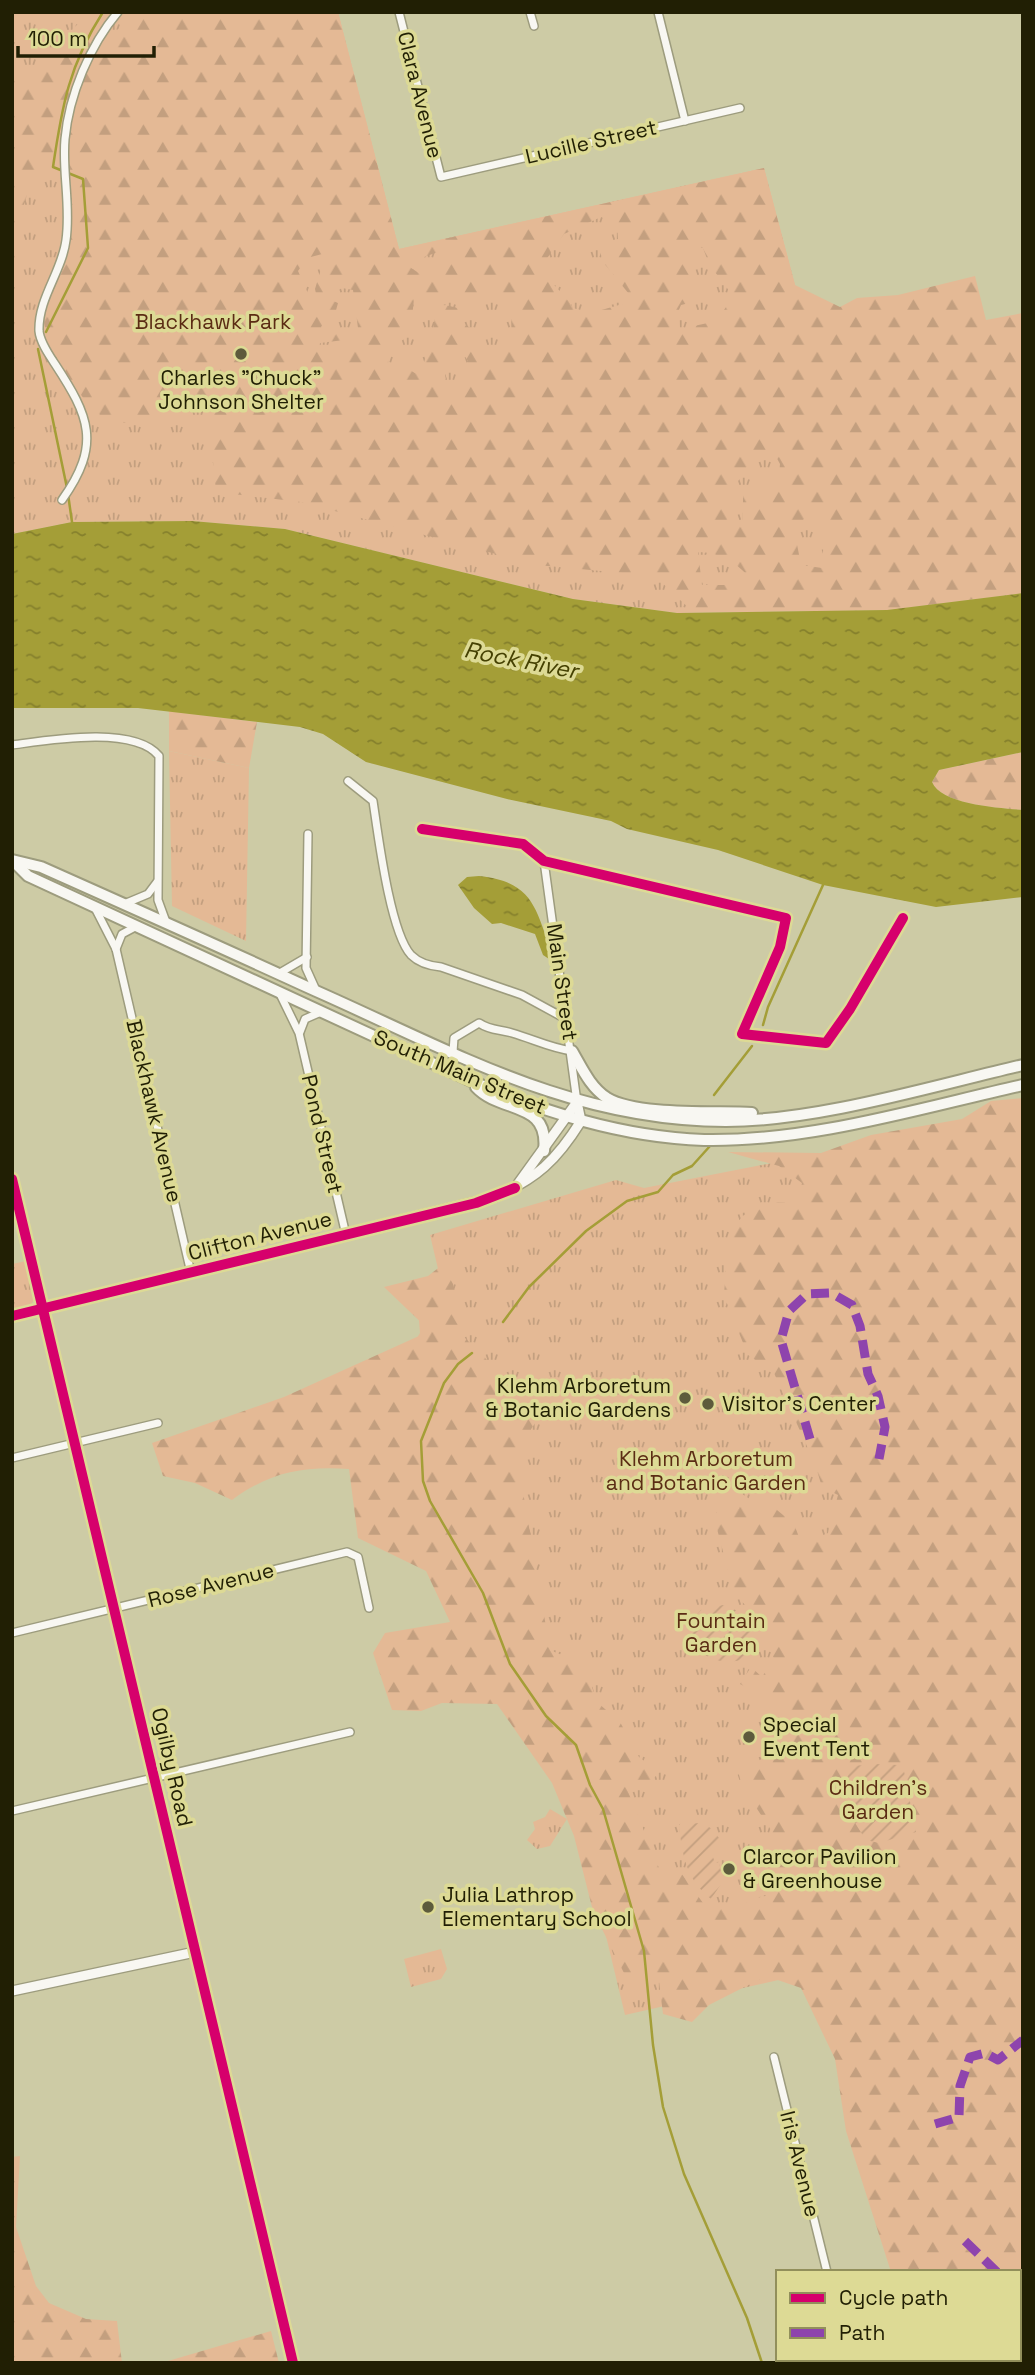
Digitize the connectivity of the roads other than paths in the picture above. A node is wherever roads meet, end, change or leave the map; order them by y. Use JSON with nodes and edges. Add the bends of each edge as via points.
{"nodes":[{"id":1,"x":118,"y":12,"type":"edge"},
{"id":2,"x":399,"y":12,"type":"edge"},
{"id":3,"x":530,"y":12,"type":"edge"},
{"id":4,"x":658,"y":12,"type":"edge"},
{"id":5,"x":534,"y":26,"type":"dead end"},
{"id":6,"x":740,"y":108,"type":"dead end"},
{"id":7,"x":685,"y":121,"type":"junction"},
{"id":8,"x":441,"y":177,"type":"joint"},
{"id":9,"x":62,"y":500,"type":"dead end"},
{"id":10,"x":12,"y":745,"type":"edge"},
{"id":11,"x":348,"y":781,"type":"dead end"},
{"id":12,"x":422,"y":829,"type":"dead end"},
{"id":13,"x":308,"y":834,"type":"dead end"},
{"id":14,"x":13,"y":861,"type":"edge"},
{"id":15,"x":544,"y":861,"type":"junction"},
{"id":16,"x":157,"y":882,"type":"junction"},
{"id":17,"x":124,"y":904,"type":"junction"},
{"id":18,"x":95,"y":907,"type":"junction"},
{"id":19,"x":903,"y":918,"type":"dead end"},
{"id":20,"x":167,"y":923,"type":"junction"},
{"id":21,"x":137,"y":926,"type":"junction"},
{"id":22,"x":116,"y":949,"type":"junction"},
{"id":23,"x":307,"y":957,"type":"junction"},
{"id":24,"x":278,"y":974,"type":"junction"},
{"id":25,"x":317,"y":990,"type":"junction"},
{"id":26,"x":279,"y":993,"type":"junction"},
{"id":27,"x":321,"y":1012,"type":"junction"},
{"id":28,"x":566,"y":1019,"type":"junction"},
{"id":29,"x":299,"y":1033,"type":"junction"},
{"id":30,"x":572,"y":1051,"type":"junction"},
{"id":31,"x":453,"y":1052,"type":"junction"},
{"id":32,"x":1023,"y":1065,"type":"edge"},
{"id":33,"x":469,"y":1080,"type":"junction"},
{"id":34,"x":1023,"y":1085,"type":"edge"},
{"id":35,"x":577,"y":1102,"type":"junction"},
{"id":36,"x":786,"y":1115,"type":"junction"},
{"id":37,"x":568,"y":1117,"type":"junction"},
{"id":38,"x":581,"y":1121,"type":"junction"},
{"id":39,"x":544,"y":1151,"type":"junction"},
{"id":40,"x":12,"y":1179,"type":"edge"},
{"id":41,"x":515,"y":1188,"type":"junction"},
{"id":42,"x":346,"y":1235,"type":"junction"},
{"id":43,"x":191,"y":1273,"type":"junction"},
{"id":44,"x":43,"y":1308,"type":"junction"},
{"id":45,"x":12,"y":1316,"type":"edge"},
{"id":46,"x":158,"y":1423,"type":"dead end"},
{"id":47,"x":75,"y":1443,"type":"junction"},
{"id":48,"x":12,"y":1458,"type":"edge"},
{"id":49,"x":116,"y":1608,"type":"junction"},
{"id":50,"x":369,"y":1608,"type":"dead end"},
{"id":51,"x":12,"y":1633,"type":"edge"},
{"id":52,"x":349,"y":1732,"type":"dead end"},
{"id":53,"x":155,"y":1778,"type":"junction"},
{"id":54,"x":12,"y":1811,"type":"edge"},
{"id":55,"x":195,"y":1952,"type":"junction"},
{"id":56,"x":12,"y":1991,"type":"edge"},
{"id":57,"x":774,"y":2057,"type":"dead end"},
{"id":58,"x":827,"y":2270,"type":"edge"},
{"id":59,"x":293,"y":2363,"type":"edge"}],
"edges":[{"from":1,"to":9,"type":"street","via":[[91,52],[74,99],[65,138],[66,242],[41,310],[39,335],[88,423],[84,456]]},
{"from":2,"to":8,"type":"street","name":"Clara Avenue"},
{"from":3,"to":5,"type":"street"},
{"from":4,"to":7,"type":"street"},
{"from":6,"to":7,"type":"street","name":"Lucille Street"},
{"from":7,"to":8,"type":"street","name":"Lucille Street"},
{"from":10,"to":16,"type":"street","via":[[69,737],[140,741],[152,746],[159,756]]},
{"from":11,"to":28,"type":"street","via":[[373,801],[396,919],[411,954],[429,966],[522,995]]},
{"from":12,"to":15,"type":"street","via":[[523,844]]},
{"from":13,"to":23,"type":"street"},
{"from":14,"to":17,"type":"main road","name":"South Main Street","via":[[41,867]]},
{"from":14,"to":18,"type":"main road","name":"South Main Street","via":[[29,876]]},
{"from":15,"to":19,"type":"street","via":[[786,918],[780,947],[742,1034],[826,1043]]},
{"from":15,"to":28,"type":"street","name":"Main Street"},
{"from":16,"to":17,"type":"street","via":[[148,894]]},
{"from":16,"to":20,"type":"street","via":[[158,905]]},
{"from":17,"to":20,"type":"main road","name":"South Main Street"},
{"from":18,"to":21,"type":"main road","name":"South Main Street"},
{"from":18,"to":22,"type":"street","name":"Blackhawk Avenue"},
{"from":20,"to":24,"type":"main road","name":"South Main Street"},
{"from":21,"to":22,"type":"street","via":[[122,934]]},
{"from":21,"to":26,"type":"main road","name":"South Main Street"},
{"from":22,"to":43,"type":"street","name":"Blackhawk Avenue"},
{"from":23,"to":24,"type":"street"},
{"from":23,"to":25,"type":"street","via":[[308,976]]},
{"from":24,"to":25,"type":"main road","name":"South Main Street"},
{"from":25,"to":31,"type":"main road","name":"South Main Street"},
{"from":26,"to":27,"type":"main road","name":"South Main Street"},
{"from":26,"to":29,"type":"street","name":"Pond Street"},
{"from":27,"to":29,"type":"street","via":[[305,1019]]},
{"from":27,"to":33,"type":"main road","name":"South Main Street"},
{"from":28,"to":30,"type":"street","name":"Main Street"},
{"from":29,"to":42,"type":"street","name":"Pond Street"},
{"from":30,"to":31,"type":"street","via":[[489,1030],[480,1023],[454,1038]]},
{"from":30,"to":35,"type":"street","name":"Main Street"},
{"from":30,"to":36,"type":"main road","via":[[591,1084],[618,1103]]},
{"from":31,"to":35,"type":"main road","name":"South Main Street"},
{"from":32,"to":36,"type":"main road","name":"South Main Street"},
{"from":33,"to":37,"type":"main road","name":"South Main Street"},
{"from":33,"to":39,"type":"main road","via":[[488,1096],[535,1116],[543,1128]]},
{"from":34,"to":38,"type":"main road","name":"South Main Street","via":[[757,1138],[671,1138]]},
{"from":35,"to":36,"type":"main road","name":"South Main Street","via":[[679,1119],[728,1121]]},
{"from":35,"to":37,"type":"street"},
{"from":35,"to":38,"type":"street"},
{"from":37,"to":38,"type":"main road","name":"South Main Street"},
{"from":37,"to":39,"type":"street"},
{"from":38,"to":41,"type":"street","name":"Clifton Avenue","via":[[545,1167]]},
{"from":39,"to":41,"type":"street"},
{"from":40,"to":44,"type":"street","name":"Ogilby Road"},
{"from":41,"to":42,"type":"street","name":"Clifton Avenue","via":[[476,1203]]},
{"from":42,"to":43,"type":"street","name":"Clifton Avenue"},
{"from":43,"to":44,"type":"street","name":"Clifton Avenue"},
{"from":44,"to":45,"type":"street","name":"Clifton Avenue"},
{"from":44,"to":47,"type":"street","name":"Ogilby Road"},
{"from":46,"to":47,"type":"street"},
{"from":47,"to":48,"type":"street"},
{"from":47,"to":49,"type":"street","name":"Ogilby Road"},
{"from":49,"to":50,"type":"street","name":"Rose Avenue","via":[[347,1552],[358,1557]]},
{"from":49,"to":51,"type":"street","name":"Rose Avenue"},
{"from":49,"to":53,"type":"street","name":"Ogilby Road"},
{"from":52,"to":53,"type":"street"},
{"from":53,"to":54,"type":"street"},
{"from":53,"to":55,"type":"street","name":"Ogilby Road"},
{"from":55,"to":56,"type":"street"},
{"from":55,"to":59,"type":"street","name":"Ogilby Road"},
{"from":57,"to":58,"type":"street","name":"Iris Avenue"}]}
